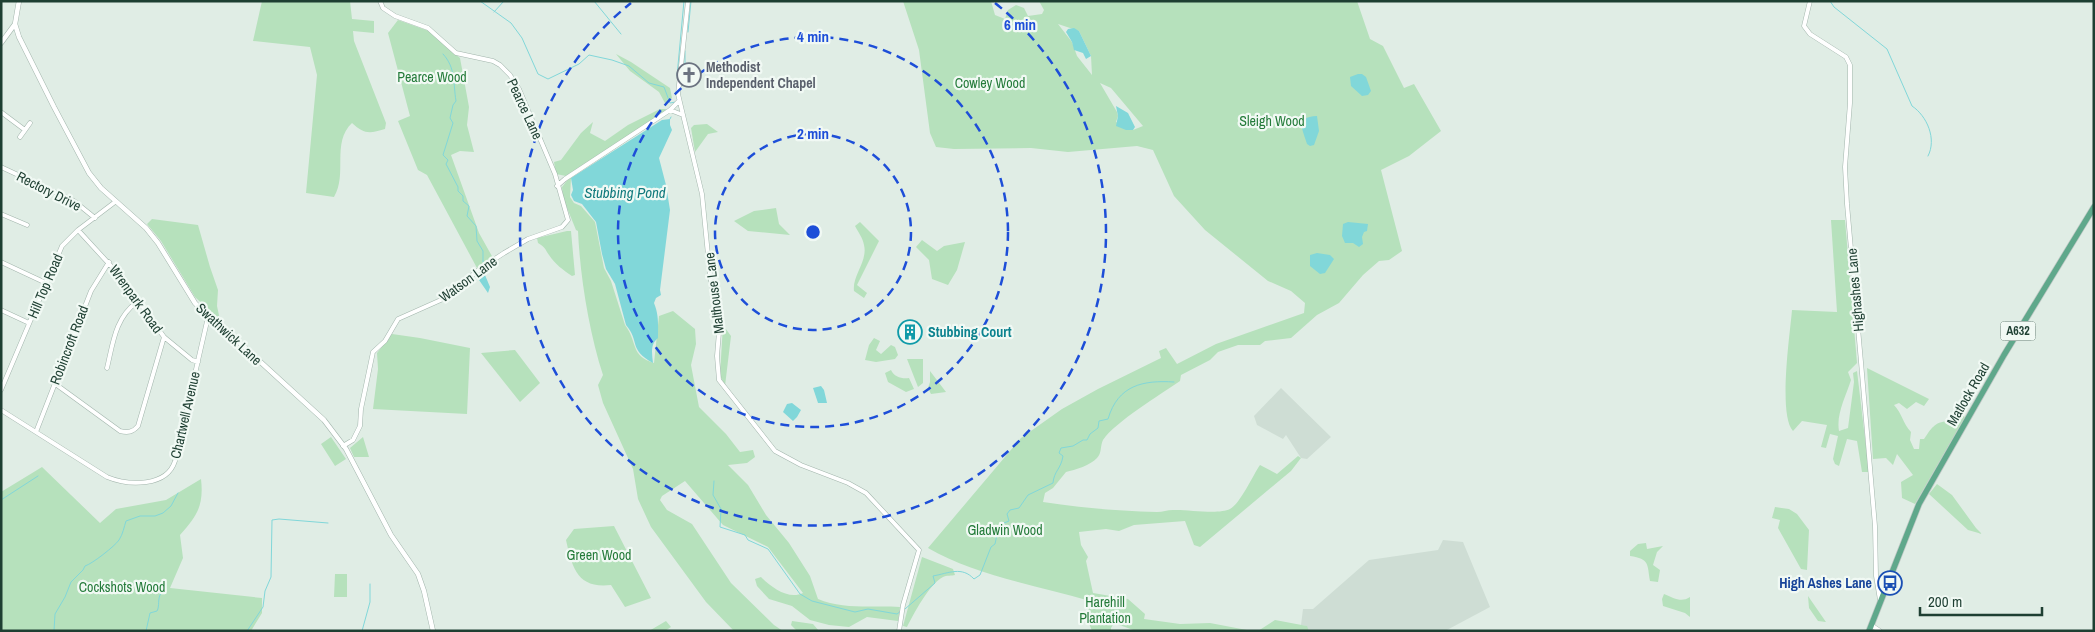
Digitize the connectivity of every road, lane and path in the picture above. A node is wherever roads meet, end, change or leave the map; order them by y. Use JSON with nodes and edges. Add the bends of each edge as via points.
{"nodes":[{"id":1,"x":19,"y":1,"type":"edge"},
{"id":2,"x":380,"y":1,"type":"edge"},
{"id":3,"x":688,"y":1,"type":"edge"},
{"id":4,"x":1810,"y":1,"type":"edge"},
{"id":5,"x":15,"y":24,"type":"junction"},
{"id":6,"x":8,"y":36,"type":"junction"},
{"id":7,"x":19,"y":37,"type":"junction"},
{"id":8,"x":1,"y":43,"type":"edge"},
{"id":9,"x":679,"y":101,"type":"junction"},
{"id":10,"x":670,"y":110,"type":"junction"},
{"id":11,"x":1,"y":112,"type":"edge"},
{"id":12,"x":683,"y":115,"type":"junction"},
{"id":13,"x":30,"y":123,"type":"dead end"},
{"id":14,"x":25,"y":130,"type":"junction"},
{"id":15,"x":20,"y":137,"type":"dead end"},
{"id":16,"x":1,"y":167,"type":"edge"},
{"id":17,"x":555,"y":174,"type":"junction"},
{"id":18,"x":564,"y":179,"type":"junction"},
{"id":19,"x":557,"y":186,"type":"junction"},
{"id":20,"x":115,"y":202,"type":"junction"},
{"id":21,"x":2094,"y":207,"type":"edge"},
{"id":22,"x":1,"y":214,"type":"edge"},
{"id":23,"x":95,"y":218,"type":"junction"},
{"id":24,"x":26,"y":225,"type":"dead end"},
{"id":25,"x":78,"y":230,"type":"junction"},
{"id":26,"x":1,"y":262,"type":"edge"},
{"id":27,"x":109,"y":262,"type":"junction"},
{"id":28,"x":46,"y":283,"type":"junction"},
{"id":29,"x":137,"y":302,"type":"junction"},
{"id":30,"x":1,"y":310,"type":"edge"},
{"id":31,"x":208,"y":317,"type":"junction"},
{"id":32,"x":29,"y":323,"type":"junction"},
{"id":33,"x":164,"y":337,"type":"junction"},
{"id":34,"x":198,"y":362,"type":"junction"},
{"id":35,"x":107,"y":368,"type":"dead end"},
{"id":36,"x":54,"y":383,"type":"junction"},
{"id":37,"x":1,"y":390,"type":"edge"},
{"id":38,"x":1,"y":410,"type":"edge"},
{"id":39,"x":36,"y":432,"type":"junction"},
{"id":40,"x":343,"y":446,"type":"junction"},
{"id":41,"x":1880,"y":603,"type":"junction"},
{"id":42,"x":1870,"y":628,"type":"edge"},
{"id":43,"x":433,"y":631,"type":"edge"},
{"id":44,"x":899,"y":631,"type":"edge"},
{"id":45,"x":1880,"y":631,"type":"edge"}],
"edges":[{"from":1,"to":5,"type":"street"},
{"from":2,"to":17,"type":"street","name":"Pearce Lane","via":[[383,8],[395,16],[428,28],[456,53],[493,61],[505,70],[519,89]]},
{"from":3,"to":9,"type":"street","name":"Malthouse Lane"},
{"from":4,"to":41,"type":"street","name":"Highashes Lane","via":[[1804,26],[1810,34],[1846,56],[1850,64],[1845,167],[1847,204]]},
{"from":5,"to":6,"type":"street"},
{"from":5,"to":7,"type":"street","name":"Swathwick Lane"},
{"from":6,"to":7,"type":"street"},
{"from":6,"to":8,"type":"street"},
{"from":7,"to":20,"type":"street","name":"Swathwick Lane","via":[[89,173]]},
{"from":9,"to":10,"type":"street"},
{"from":9,"to":12,"type":"street","name":"Malthouse Lane"},
{"from":10,"to":12,"type":"street"},
{"from":10,"to":18,"type":"street"},
{"from":11,"to":14,"type":"street"},
{"from":12,"to":44,"type":"street","name":"Malthouse Lane","via":[[702,194],[719,332],[719,380],[775,451],[866,493],[919,550]]},
{"from":13,"to":14,"type":"street"},
{"from":14,"to":15,"type":"street"},
{"from":16,"to":23,"type":"street","name":"Rectory Drive","via":[[74,201]]},
{"from":17,"to":18,"type":"street"},
{"from":17,"to":19,"type":"street","name":"Watson Lane"},
{"from":18,"to":19,"type":"street"},
{"from":19,"to":40,"type":"street","name":"Watson Lane","via":[[568,220],[562,227],[528,239],[481,268],[443,299],[398,319],[373,352],[360,426],[354,440]]},
{"from":20,"to":23,"type":"street","name":"Hill Top Road"},
{"from":20,"to":31,"type":"street","name":"Swathwick Lane","via":[[146,228],[195,303]]},
{"from":21,"to":41,"type":"main road","name":"Matlock Road","number":"A632","via":[[1919,504]]},
{"from":22,"to":24,"type":"street"},
{"from":23,"to":25,"type":"street","name":"Hill Top Road"},
{"from":25,"to":27,"type":"street","name":"Wrenpark Road"},
{"from":25,"to":28,"type":"street","name":"Hill Top Road","via":[[62,246]]},
{"from":26,"to":28,"type":"street"},
{"from":27,"to":29,"type":"street","name":"Wrenpark Road"},
{"from":27,"to":36,"type":"street","name":"Robincroft Road","via":[[91,291]]},
{"from":28,"to":32,"type":"street","name":"Hill Top Road"},
{"from":29,"to":33,"type":"street","name":"Wrenpark Road"},
{"from":29,"to":35,"type":"street","via":[[118,325]]},
{"from":30,"to":32,"type":"street"},
{"from":31,"to":34,"type":"street","name":"Chartwell Avenue"},
{"from":31,"to":40,"type":"street","name":"Swathwick Lane","via":[[324,420]]},
{"from":32,"to":37,"type":"street","name":"Hill Top Road"},
{"from":33,"to":34,"type":"street","name":"Wrenpark Road"},
{"from":33,"to":36,"type":"street","via":[[135,430],[120,431]]},
{"from":34,"to":39,"type":"street","name":"Chartwell Avenue","via":[[173,469],[158,480],[115,480]]},
{"from":36,"to":39,"type":"street","name":"Robincroft Road"},
{"from":38,"to":39,"type":"street","name":"Chartwell Avenue"},
{"from":40,"to":43,"type":"street","name":"Swathwick Lane","via":[[391,535],[418,574]]},
{"from":41,"to":42,"type":"main road","number":"A632"},
{"from":42,"to":45,"type":"street"}]}
